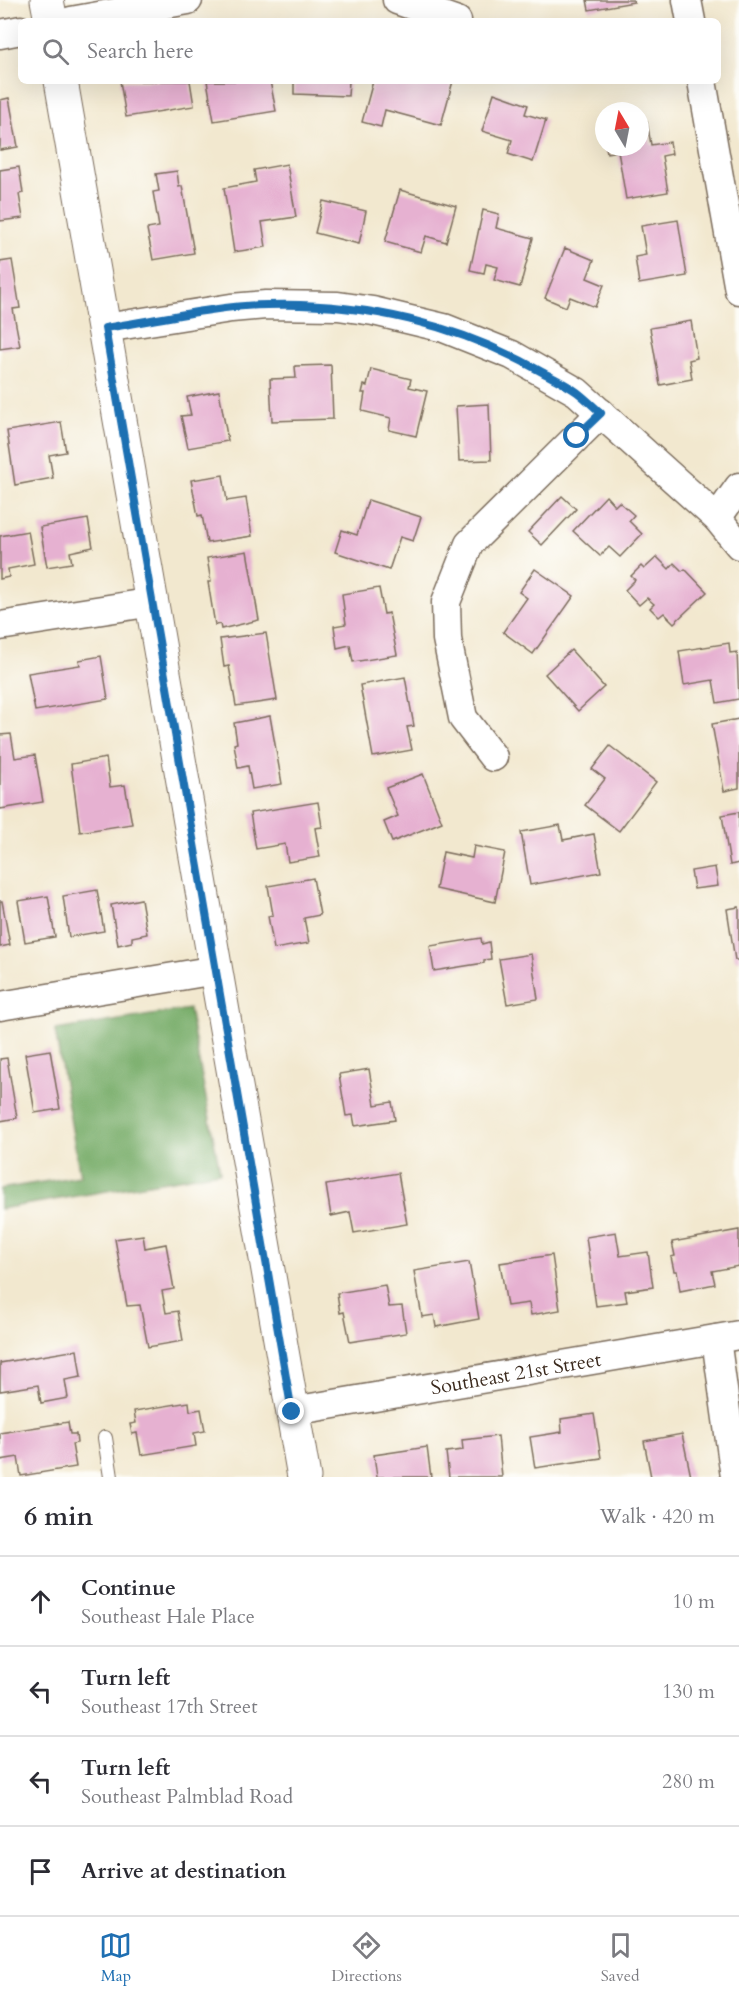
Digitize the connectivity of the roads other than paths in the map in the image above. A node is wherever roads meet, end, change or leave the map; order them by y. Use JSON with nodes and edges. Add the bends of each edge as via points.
{"nodes":[{"id":1,"x":47,"y":0,"type":"edge"},
{"id":2,"x":188,"y":0,"type":"edge"},
{"id":3,"x":397,"y":0,"type":"edge"},
{"id":4,"x":687,"y":0,"type":"edge"},
{"id":5,"x":50,"y":18,"type":"edge"},
{"id":6,"x":88,"y":18,"type":"edge"},
{"id":7,"x":448,"y":18,"type":"edge"},
{"id":8,"x":690,"y":18,"type":"edge"},
{"id":9,"x":18,"y":31,"type":"edge"},
{"id":10,"x":0,"y":34,"type":"edge"},
{"id":11,"x":63,"y":84,"type":"edge"},
{"id":12,"x":703,"y":84,"type":"edge"},
{"id":13,"x":739,"y":290,"type":"edge"},
{"id":14,"x":105,"y":328,"type":"junction"},
{"id":15,"x":601,"y":413,"type":"junction"},
{"id":16,"x":739,"y":487,"type":"edge"},
{"id":17,"x":717,"y":518,"type":"junction"},
{"id":18,"x":739,"y":546,"type":"edge"},
{"id":19,"x":153,"y":602,"type":"junction"},
{"id":20,"x":0,"y":626,"type":"edge"},
{"id":21,"x":493,"y":757,"type":"dead end"},
{"id":22,"x":216,"y":970,"type":"junction"},
{"id":23,"x":0,"y":1006,"type":"edge"},
{"id":24,"x":727,"y":1337,"type":"edge"},
{"id":25,"x":292,"y":1412,"type":"junction"},
{"id":26,"x":105,"y":1438,"type":"dead end"},
{"id":27,"x":111,"y":1477,"type":"edge"},
{"id":28,"x":304,"y":1477,"type":"edge"},
{"id":29,"x":735,"y":1477,"type":"edge"}],
"edges":[{"from":1,"to":5,"type":"street"},
{"from":2,"to":6,"type":"street"},
{"from":3,"to":7,"type":"street"},
{"from":4,"to":8,"type":"street"},
{"from":9,"to":10,"type":"street"},
{"from":11,"to":14,"type":"street"},
{"from":12,"to":13,"type":"street"},
{"from":14,"to":15,"type":"street","via":[[266,304],[373,311],[444,328],[512,355],[577,392]]},
{"from":14,"to":19,"type":"street"},
{"from":15,"to":17,"type":"street"},
{"from":15,"to":21,"type":"street","via":[[469,544],[446,602],[447,639],[463,718]]},
{"from":16,"to":17,"type":"street"},
{"from":17,"to":18,"type":"street"},
{"from":19,"to":20,"type":"street"},
{"from":19,"to":22,"type":"street"},
{"from":22,"to":23,"type":"street"},
{"from":22,"to":25,"type":"street"},
{"from":24,"to":25,"type":"street","name":"Southeast 21st Street"},
{"from":24,"to":29,"type":"street"},
{"from":25,"to":28,"type":"street"},
{"from":26,"to":27,"type":"lane"}]}
